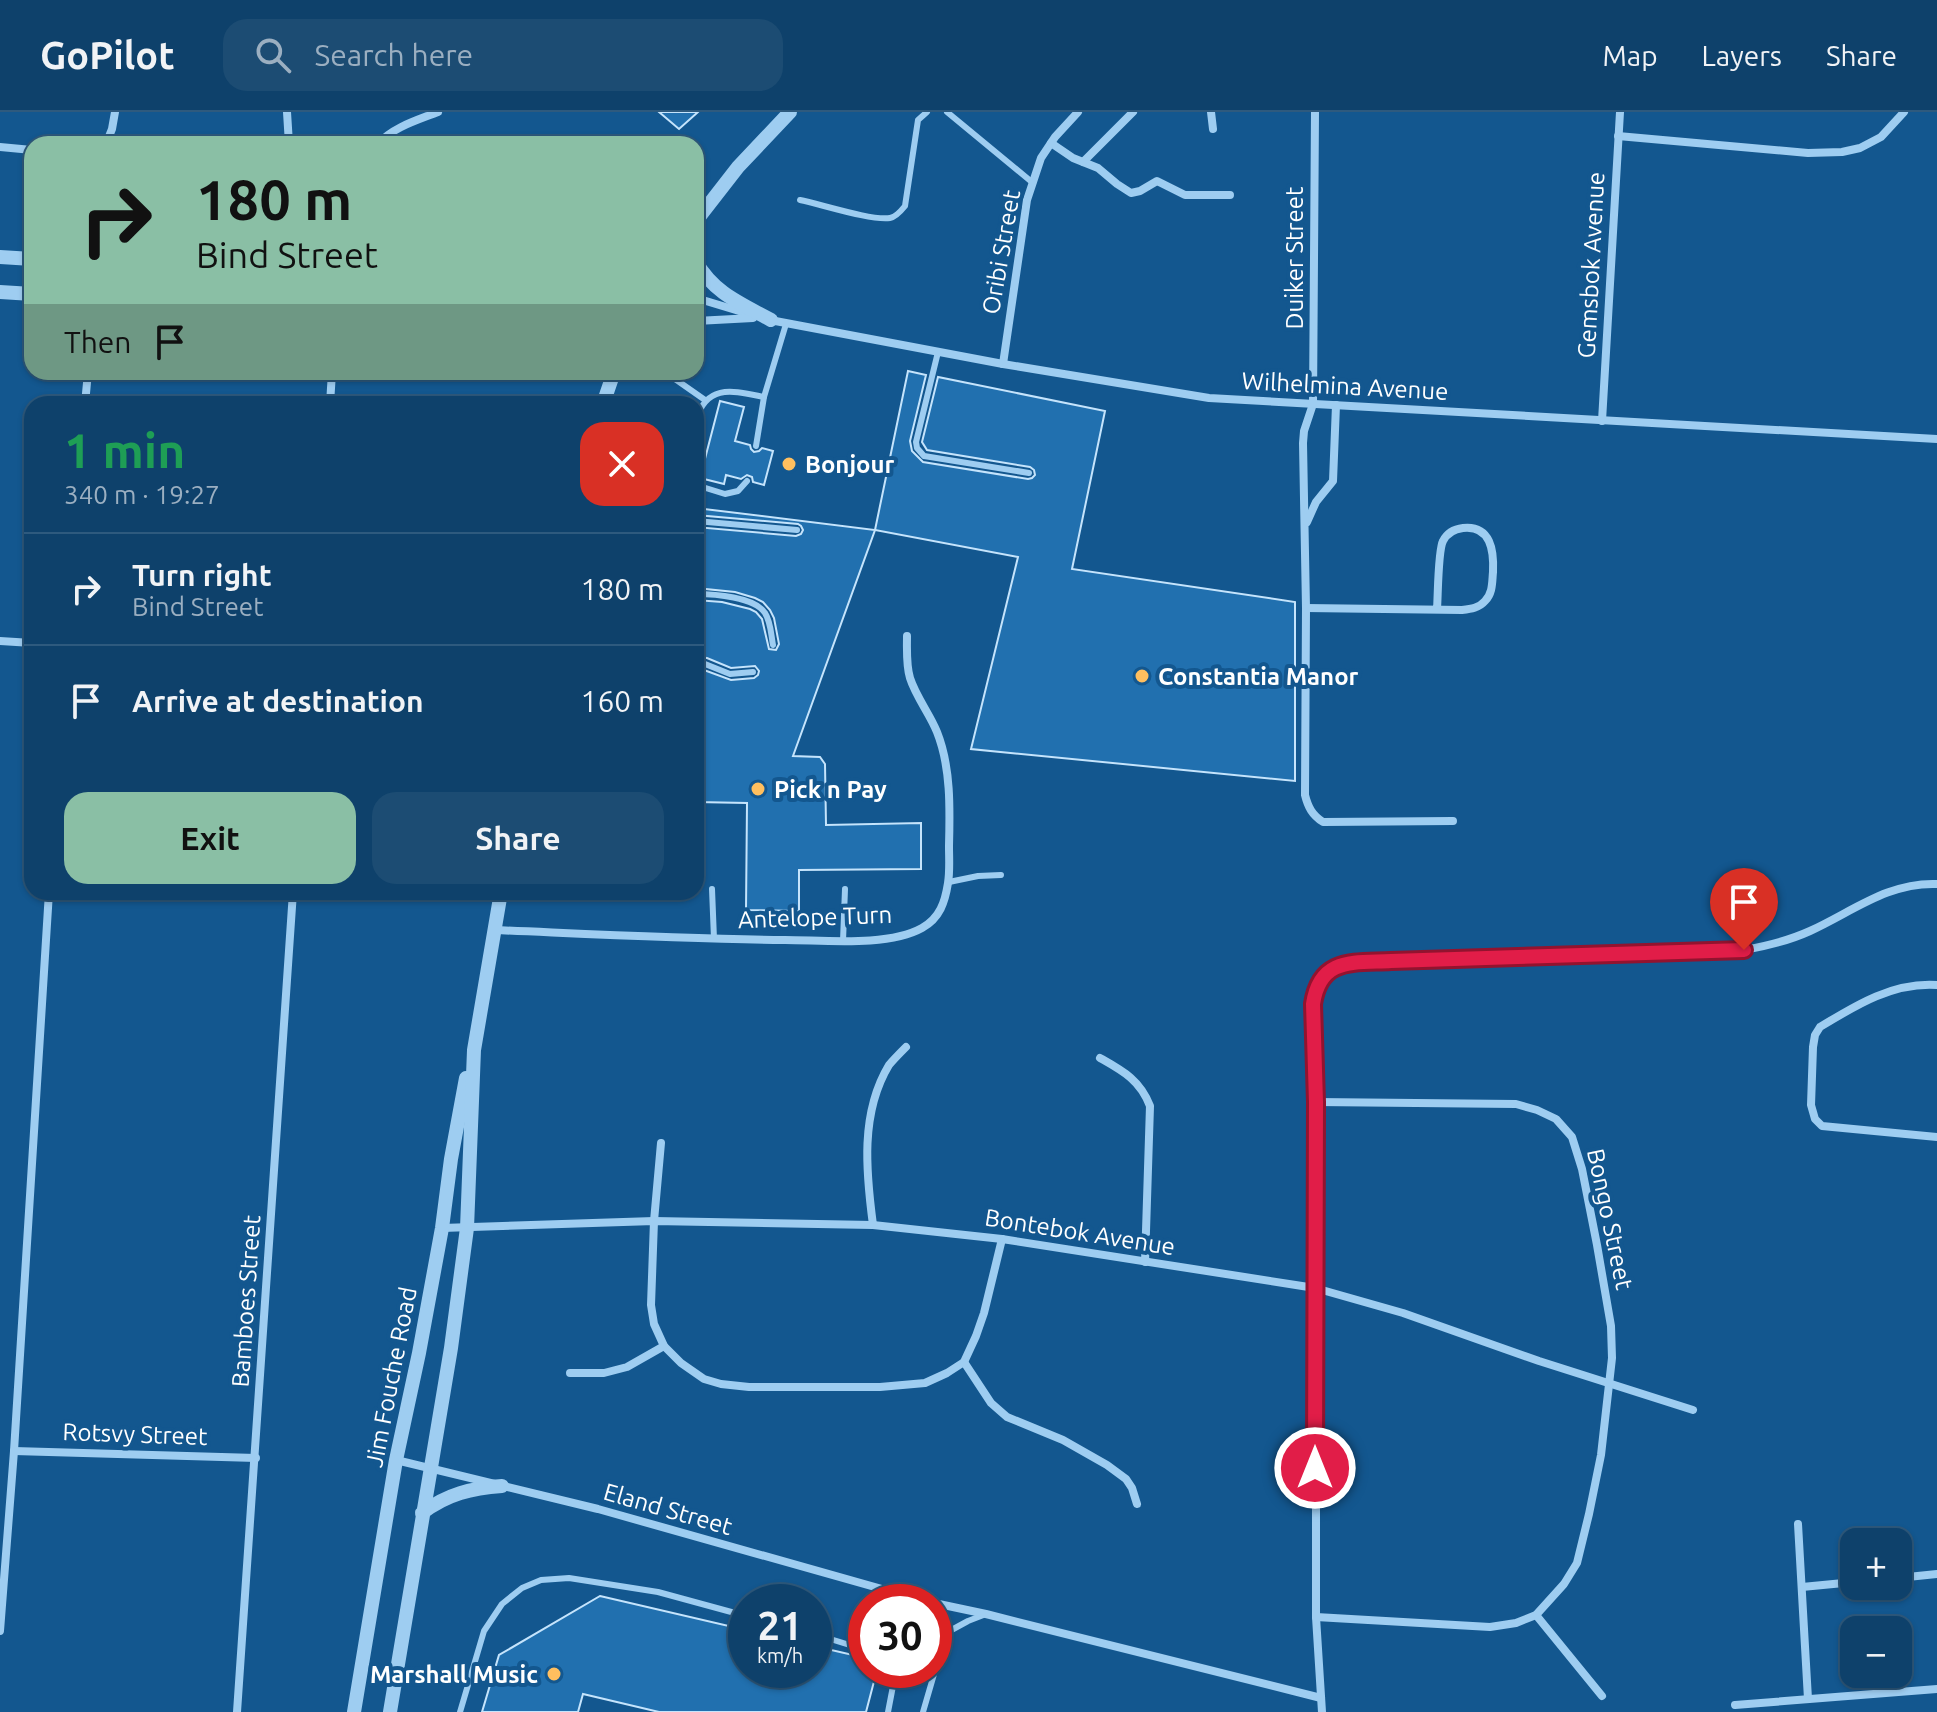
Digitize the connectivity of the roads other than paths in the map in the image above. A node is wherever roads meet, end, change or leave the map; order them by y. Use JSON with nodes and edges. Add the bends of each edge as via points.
{"nodes":[{"id":1,"x":115,"y":112,"type":"edge"},
{"id":2,"x":287,"y":112,"type":"edge"},
{"id":3,"x":438,"y":112,"type":"edge"},
{"id":4,"x":790,"y":112,"type":"edge"},
{"id":5,"x":927,"y":112,"type":"edge"},
{"id":6,"x":947,"y":112,"type":"edge"},
{"id":7,"x":1078,"y":112,"type":"edge"},
{"id":8,"x":1133,"y":112,"type":"edge"},
{"id":9,"x":1211,"y":112,"type":"edge"},
{"id":10,"x":1315,"y":112,"type":"edge"},
{"id":11,"x":1620,"y":112,"type":"edge"},
{"id":12,"x":1904,"y":112,"type":"edge"},
{"id":13,"x":1213,"y":129,"type":"dead end"},
{"id":14,"x":109,"y":136,"type":"edge"},
{"id":15,"x":288,"y":136,"type":"edge"},
{"id":16,"x":385,"y":136,"type":"edge"},
{"id":17,"x":1618,"y":136,"type":"junction"},
{"id":18,"x":1051,"y":143,"type":"junction"},
{"id":19,"x":0,"y":147,"type":"edge"},
{"id":20,"x":24,"y":149,"type":"edge"},
{"id":21,"x":1083,"y":162,"type":"junction"},
{"id":22,"x":1033,"y":183,"type":"junction"},
{"id":23,"x":1230,"y":195,"type":"dead end"},
{"id":24,"x":800,"y":200,"type":"dead end"},
{"id":25,"x":704,"y":211,"type":"edge"},
{"id":26,"x":0,"y":257,"type":"edge"},
{"id":27,"x":24,"y":258,"type":"edge"},
{"id":28,"x":704,"y":274,"type":"edge"},
{"id":29,"x":0,"y":292,"type":"edge"},
{"id":30,"x":24,"y":294,"type":"edge"},
{"id":31,"x":704,"y":300,"type":"edge"},
{"id":32,"x":764,"y":319,"type":"junction"},
{"id":33,"x":704,"y":321,"type":"edge"},
{"id":34,"x":786,"y":324,"type":"junction"},
{"id":35,"x":938,"y":352,"type":"junction"},
{"id":36,"x":1003,"y":364,"type":"junction"},
{"id":37,"x":676,"y":380,"type":"edge"},
{"id":38,"x":699,"y":396,"type":"edge"},
{"id":39,"x":764,"y":397,"type":"junction"},
{"id":40,"x":705,"y":400,"type":"edge"},
{"id":41,"x":1313,"y":404,"type":"junction"},
{"id":42,"x":1336,"y":405,"type":"junction"},
{"id":43,"x":1602,"y":421,"type":"junction"},
{"id":44,"x":1937,"y":439,"type":"edge"},
{"id":45,"x":756,"y":446,"type":"dead end"},
{"id":46,"x":1029,"y":473,"type":"dead end"},
{"id":47,"x":747,"y":481,"type":"dead end"},
{"id":48,"x":704,"y":487,"type":"edge"},
{"id":49,"x":704,"y":522,"type":"edge"},
{"id":50,"x":1306,"y":526,"type":"junction"},
{"id":51,"x":797,"y":530,"type":"dead end"},
{"id":52,"x":704,"y":594,"type":"edge"},
{"id":53,"x":1306,"y":608,"type":"junction"},
{"id":54,"x":1437,"y":609,"type":"junction"},
{"id":55,"x":907,"y":636,"type":"dead end"},
{"id":56,"x":0,"y":641,"type":"edge"},
{"id":57,"x":24,"y":642,"type":"edge"},
{"id":58,"x":773,"y":645,"type":"dead end"},
{"id":59,"x":704,"y":664,"type":"edge"},
{"id":60,"x":753,"y":672,"type":"dead end"},
{"id":61,"x":1453,"y":821,"type":"dead end"},
{"id":62,"x":1001,"y":875,"type":"dead end"},
{"id":63,"x":949,"y":882,"type":"junction"},
{"id":64,"x":1937,"y":884,"type":"edge"},
{"id":65,"x":712,"y":889,"type":"dead end"},
{"id":66,"x":845,"y":889,"type":"dead end"},
{"id":67,"x":48,"y":900,"type":"edge"},
{"id":68,"x":292,"y":900,"type":"edge"},
{"id":69,"x":500,"y":900,"type":"edge"},
{"id":70,"x":494,"y":930,"type":"junction"},
{"id":71,"x":714,"y":939,"type":"junction"},
{"id":72,"x":843,"y":941,"type":"junction"},
{"id":73,"x":1937,"y":985,"type":"edge"},
{"id":74,"x":906,"y":1047,"type":"dead end"},
{"id":75,"x":474,"y":1050,"type":"junction"},
{"id":76,"x":1100,"y":1058,"type":"dead end"},
{"id":77,"x":1316,"y":1102,"type":"junction"},
{"id":78,"x":1937,"y":1137,"type":"edge"},
{"id":79,"x":661,"y":1143,"type":"dead end"},
{"id":80,"x":654,"y":1221,"type":"junction"},
{"id":81,"x":873,"y":1225,"type":"junction"},
{"id":82,"x":442,"y":1228,"type":"junction"},
{"id":83,"x":467,"y":1228,"type":"junction"},
{"id":84,"x":1002,"y":1239,"type":"junction"},
{"id":85,"x":1145,"y":1262,"type":"junction"},
{"id":86,"x":1315,"y":1288,"type":"junction"},
{"id":87,"x":664,"y":1346,"type":"junction"},
{"id":88,"x":964,"y":1362,"type":"junction"},
{"id":89,"x":570,"y":1373,"type":"dead end"},
{"id":90,"x":1608,"y":1383,"type":"junction"},
{"id":91,"x":1693,"y":1410,"type":"dead end"},
{"id":92,"x":14,"y":1451,"type":"junction"},
{"id":93,"x":256,"y":1458,"type":"junction"},
{"id":94,"x":396,"y":1460,"type":"junction"},
{"id":95,"x":430,"y":1470,"type":"junction"},
{"id":96,"x":502,"y":1486,"type":"junction"},
{"id":97,"x":1137,"y":1504,"type":"dead end"},
{"id":98,"x":422,"y":1513,"type":"junction"},
{"id":99,"x":1798,"y":1524,"type":"dead end"},
{"id":100,"x":1937,"y":1574,"type":"edge"},
{"id":101,"x":1912,"y":1577,"type":"edge"},
{"id":102,"x":1840,"y":1583,"type":"edge"},
{"id":103,"x":862,"y":1584,"type":"edge"},
{"id":104,"x":1802,"y":1587,"type":"junction"},
{"id":105,"x":952,"y":1607,"type":"edge"},
{"id":106,"x":728,"y":1611,"type":"edge"},
{"id":107,"x":986,"y":1614,"type":"junction"},
{"id":108,"x":1536,"y":1615,"type":"junction"},
{"id":109,"x":1316,"y":1617,"type":"junction"},
{"id":110,"x":952,"y":1630,"type":"edge"},
{"id":111,"x":0,"y":1631,"type":"edge"},
{"id":112,"x":893,"y":1688,"type":"edge"},
{"id":113,"x":930,"y":1688,"type":"edge"},
{"id":114,"x":1937,"y":1689,"type":"edge"},
{"id":115,"x":1602,"y":1696,"type":"dead end"},
{"id":116,"x":1321,"y":1698,"type":"junction"},
{"id":117,"x":1808,"y":1699,"type":"junction"},
{"id":118,"x":1735,"y":1705,"type":"dead end"},
{"id":119,"x":237,"y":1712,"type":"edge"},
{"id":120,"x":354,"y":1712,"type":"edge"},
{"id":121,"x":390,"y":1712,"type":"edge"},
{"id":122,"x":460,"y":1712,"type":"edge"},
{"id":123,"x":888,"y":1712,"type":"edge"},
{"id":124,"x":923,"y":1712,"type":"edge"},
{"id":125,"x":1322,"y":1712,"type":"edge"}],
"edges":[{"from":1,"to":14,"type":"street"},
{"from":2,"to":15,"type":"street"},
{"from":3,"to":16,"type":"street"},
{"from":4,"to":25,"type":"street"},
{"from":5,"to":24,"type":"lane","via":[[918,120],[905,206],[899,213],[890,218],[871,216]]},
{"from":6,"to":22,"type":"lane"},
{"from":7,"to":18,"type":"street","name":"Oribi Street"},
{"from":8,"to":21,"type":"street"},
{"from":9,"to":13,"type":"street"},
{"from":10,"to":41,"type":"street","name":"Duiker Street"},
{"from":11,"to":17,"type":"street","name":"Gemsbok Avenue"},
{"from":12,"to":17,"type":"street","via":[[1881,137],[1842,152]]},
{"from":17,"to":43,"type":"street","name":"Gemsbok Avenue"},
{"from":18,"to":21,"type":"street"},
{"from":18,"to":22,"type":"street","name":"Oribi Street"},
{"from":19,"to":20,"type":"street"},
{"from":21,"to":23,"type":"street","via":[[1131,193],[1157,181],[1185,195]]},
{"from":22,"to":36,"type":"street","name":"Oribi Street"},
{"from":26,"to":27,"type":"street"},
{"from":28,"to":32,"type":"street","via":[[718,290]]},
{"from":29,"to":30,"type":"street"},
{"from":31,"to":32,"type":"street","name":"Wilhelmina Avenue"},
{"from":32,"to":33,"type":"street","name":"Wilhelmina Avenue"},
{"from":32,"to":34,"type":"street","name":"Wilhelmina Avenue"},
{"from":34,"to":35,"type":"street","name":"Wilhelmina Avenue"},
{"from":34,"to":39,"type":"lane"},
{"from":35,"to":36,"type":"street","name":"Wilhelmina Avenue"},
{"from":35,"to":46,"type":"lane","via":[[916,442],[919,452]]},
{"from":36,"to":41,"type":"street","name":"Wilhelmina Avenue","via":[[1209,398]]},
{"from":37,"to":38,"type":"lane"},
{"from":39,"to":40,"type":"lane","via":[[736,391],[717,392]]},
{"from":39,"to":45,"type":"lane"},
{"from":41,"to":42,"type":"street","name":"Wilhelmina Avenue"},
{"from":41,"to":50,"type":"street","name":"Duiker Street","via":[[1304,431]]},
{"from":42,"to":43,"type":"street","name":"Wilhelmina Avenue"},
{"from":42,"to":50,"type":"street","via":[[1333,481]]},
{"from":43,"to":44,"type":"street","name":"Wilhelmina Avenue"},
{"from":47,"to":48,"type":"lane","via":[[738,491],[725,494]]},
{"from":49,"to":51,"type":"lane"},
{"from":50,"to":53,"type":"street","name":"Duiker Street"},
{"from":52,"to":58,"type":"lane","via":[[759,606]]},
{"from":53,"to":54,"type":"street"},
{"from":53,"to":61,"type":"street","name":"Duiker Street","via":[[1308,807],[1323,822]]},
{"from":54,"to":54,"type":"street","via":[[1473,609],[1491,590],[1492,544],[1477,530],[1454,530],[1441,543]]},
{"from":55,"to":63,"type":"street","name":"Antelope Turn","via":[[910,678],[937,732],[948,778]]},
{"from":56,"to":57,"type":"street"},
{"from":59,"to":60,"type":"lane","via":[[730,674]]},
{"from":62,"to":63,"type":"lane"},
{"from":63,"to":72,"type":"street","name":"Antelope Turn","via":[[942,910],[920,929],[891,938]]},
{"from":64,"to":77,"type":"street","via":[[1898,888],[1779,943],[1744,950],[1341,964],[1327,971],[1315,989]]},
{"from":65,"to":71,"type":"lane"},
{"from":66,"to":72,"type":"lane"},
{"from":67,"to":92,"type":"street"},
{"from":68,"to":93,"type":"street","name":"Bamboes Street"},
{"from":69,"to":70,"type":"street","name":"Jim Fouche Road"},
{"from":70,"to":71,"type":"street","name":"Antelope Turn"},
{"from":70,"to":75,"type":"street","name":"Jim Fouche Road"},
{"from":71,"to":72,"type":"street","name":"Antelope Turn"},
{"from":73,"to":78,"type":"street","via":[[1897,988],[1820,1027],[1813,1047],[1811,1105],[1822,1126]]},
{"from":74,"to":81,"type":"street","via":[[890,1064],[870,1118],[867,1186]]},
{"from":75,"to":82,"type":"street","name":"Jim Fouche Road"},
{"from":75,"to":83,"type":"street","name":"Jim Fouche Road"},
{"from":76,"to":85,"type":"street","via":[[1133,1079],[1150,1106]]},
{"from":77,"to":86,"type":"street"},
{"from":77,"to":90,"type":"street","name":"Bongo Street","via":[[1516,1104],[1556,1119],[1572,1137],[1597,1245],[1611,1326]]},
{"from":79,"to":80,"type":"street"},
{"from":80,"to":81,"type":"street","name":"Bontebok Avenue"},
{"from":80,"to":83,"type":"street","name":"Bontebok Avenue"},
{"from":80,"to":87,"type":"street","via":[[651,1305]]},
{"from":81,"to":84,"type":"street","name":"Bontebok Avenue"},
{"from":82,"to":83,"type":"street","name":"Bontebok Avenue"},
{"from":82,"to":94,"type":"street","name":"Jim Fouche Road"},
{"from":83,"to":95,"type":"street","name":"Jim Fouche Road"},
{"from":84,"to":85,"type":"street","name":"Bontebok Avenue"},
{"from":84,"to":88,"type":"street","via":[[984,1313]]},
{"from":85,"to":86,"type":"street","name":"Bontebok Avenue"},
{"from":86,"to":90,"type":"street","name":"Bontebok Avenue"},
{"from":86,"to":109,"type":"street"},
{"from":87,"to":88,"type":"street","via":[[704,1379],[749,1387],[925,1383]]},
{"from":87,"to":89,"type":"street","via":[[627,1367]]},
{"from":88,"to":97,"type":"street","via":[[1007,1417],[1107,1465],[1126,1479]]},
{"from":90,"to":91,"type":"street","name":"Bontebok Avenue"},
{"from":90,"to":108,"type":"street","name":"Bongo Street","via":[[1601,1455],[1577,1563]]},
{"from":92,"to":93,"type":"street","name":"Rotsvy Street"},
{"from":92,"to":111,"type":"street"},
{"from":93,"to":119,"type":"street","name":"Bamboes Street"},
{"from":94,"to":95,"type":"street","name":"Eland Street"},
{"from":94,"to":120,"type":"street","name":"Jim Fouche Road"},
{"from":95,"to":96,"type":"street","name":"Eland Street"},
{"from":95,"to":98,"type":"street","name":"Jim Fouche Road"},
{"from":96,"to":98,"type":"street","via":[[465,1491]]},
{"from":96,"to":103,"type":"street","name":"Eland Street"},
{"from":98,"to":121,"type":"street","name":"Jim Fouche Road"},
{"from":99,"to":104,"type":"street"},
{"from":100,"to":101,"type":"street"},
{"from":102,"to":104,"type":"street"},
{"from":104,"to":117,"type":"street"},
{"from":105,"to":107,"type":"street","name":"Eland Street"},
{"from":106,"to":122,"type":"lane","via":[[658,1592],[569,1578],[541,1580],[502,1604],[484,1631]]},
{"from":107,"to":110,"type":"lane"},
{"from":107,"to":116,"type":"street","name":"Eland Street"},
{"from":108,"to":109,"type":"street","via":[[1490,1627]]},
{"from":108,"to":115,"type":"street"},
{"from":109,"to":116,"type":"street"},
{"from":112,"to":123,"type":"lane"},
{"from":113,"to":124,"type":"lane"},
{"from":114,"to":117,"type":"street"},
{"from":116,"to":125,"type":"street"},
{"from":117,"to":118,"type":"street"}]}
